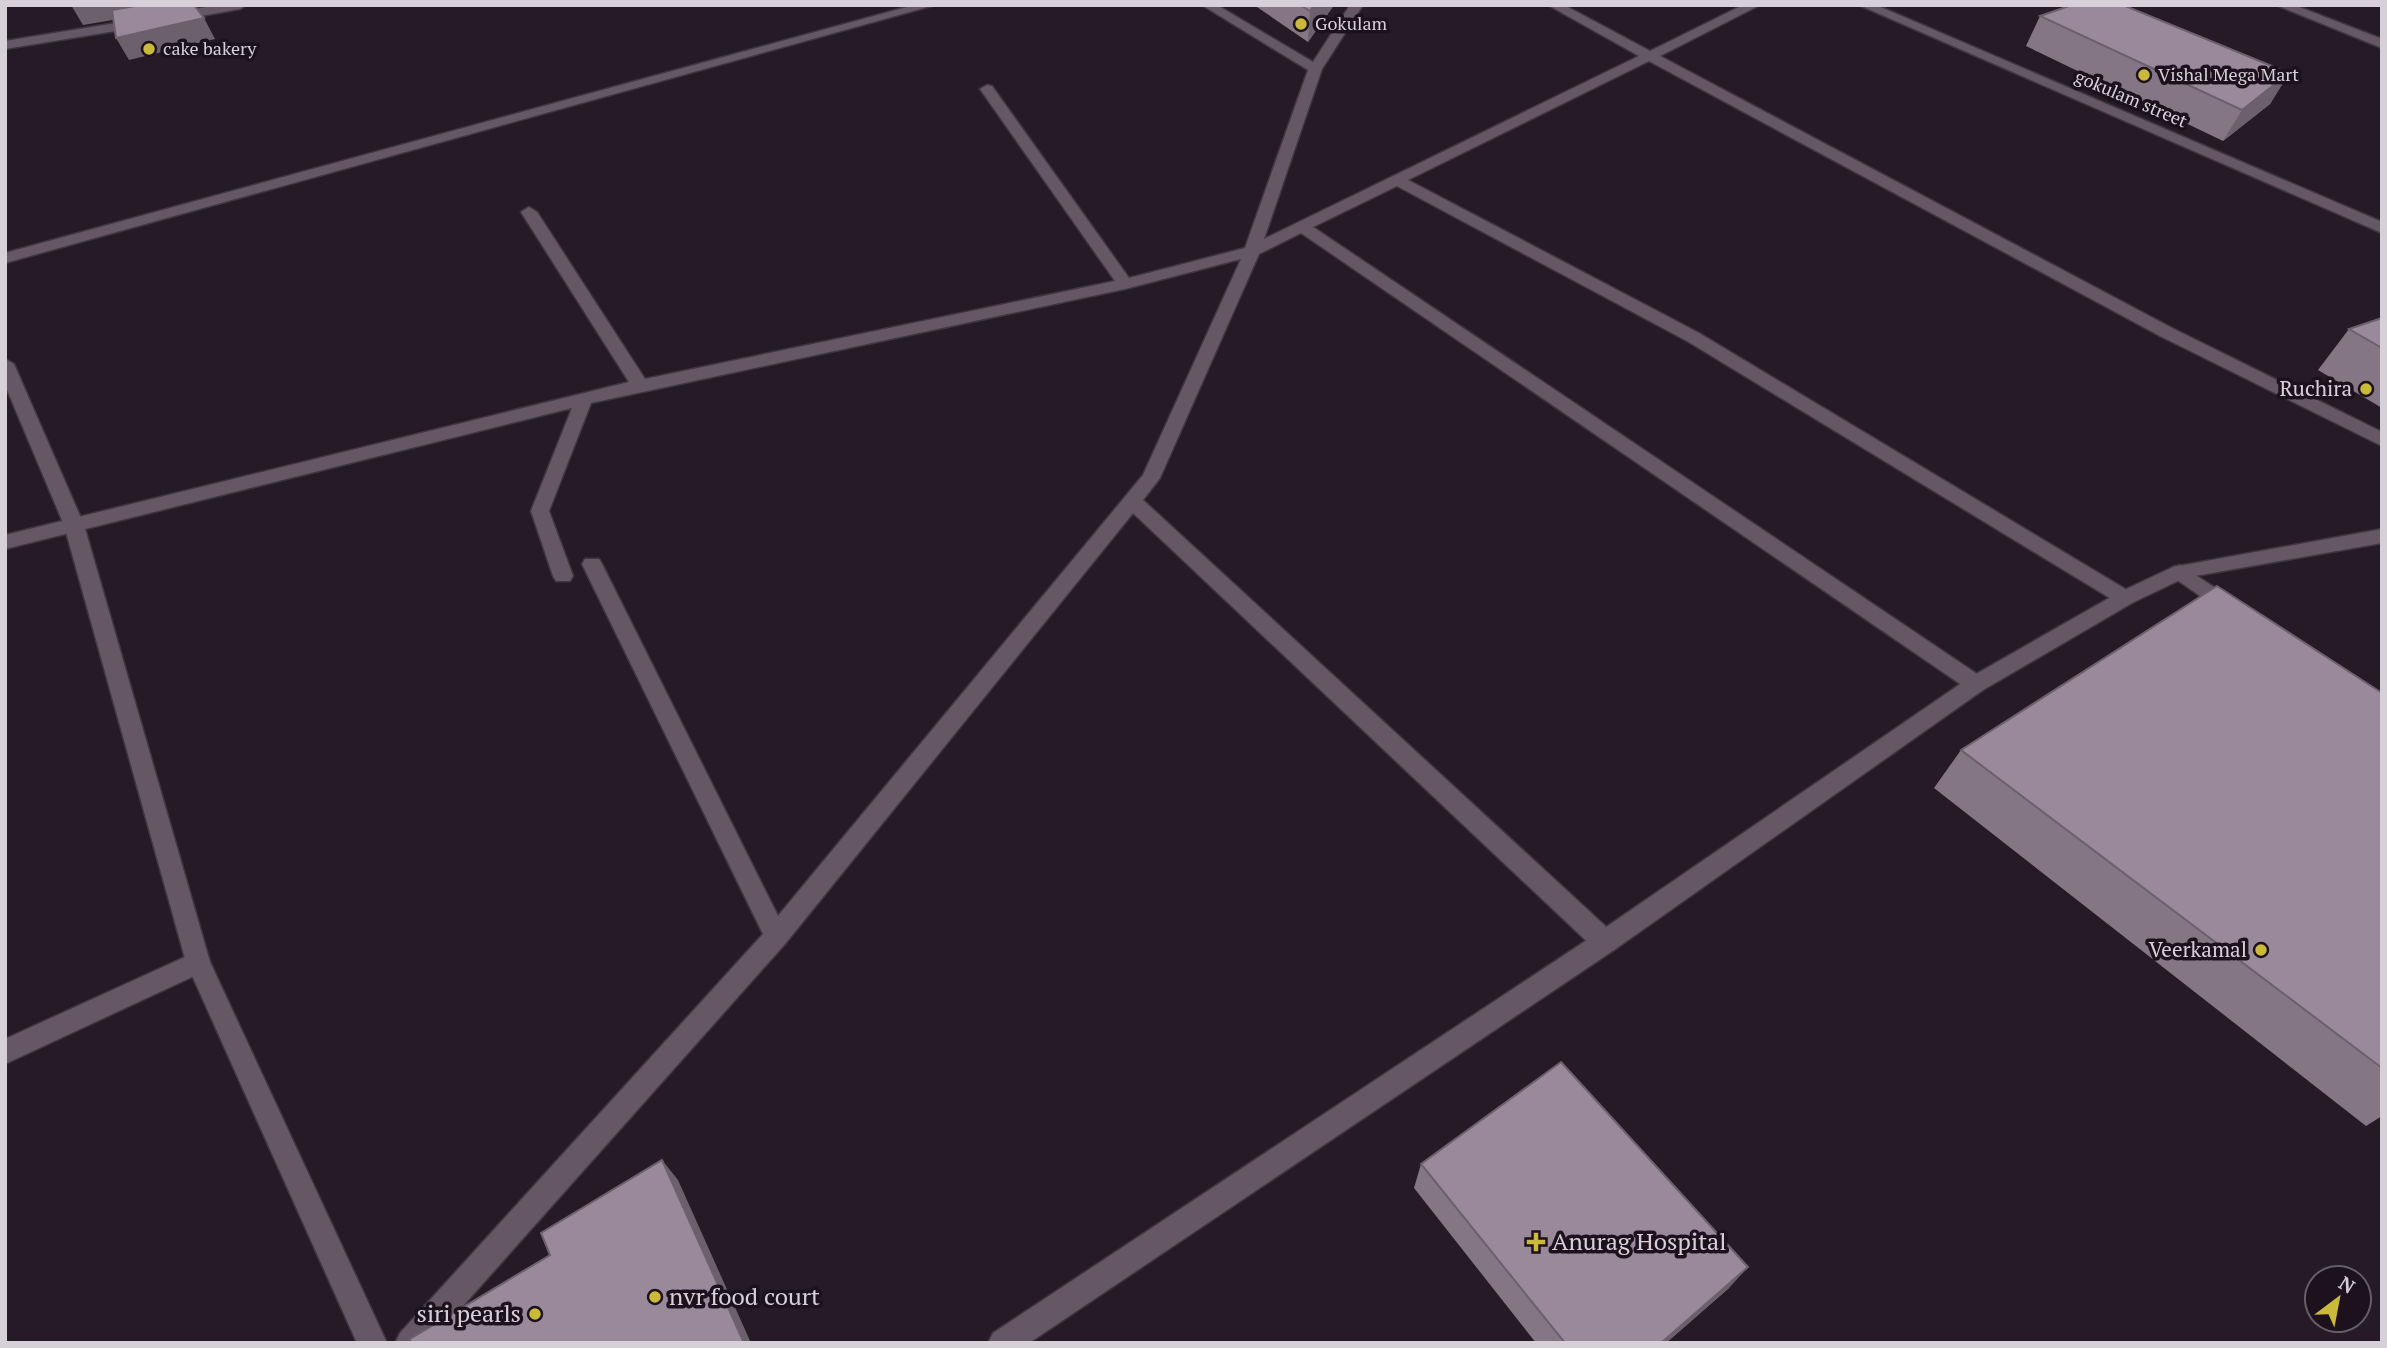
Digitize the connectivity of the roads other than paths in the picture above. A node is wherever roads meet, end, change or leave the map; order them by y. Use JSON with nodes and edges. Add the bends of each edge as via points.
{"nodes":[{"id":1,"x":240,"y":5,"type":"edge"},
{"id":2,"x":929,"y":5,"type":"edge"},
{"id":3,"x":1208,"y":5,"type":"edge"},
{"id":4,"x":1357,"y":5,"type":"edge"},
{"id":5,"x":1554,"y":5,"type":"edge"},
{"id":6,"x":1754,"y":5,"type":"edge"},
{"id":7,"x":1865,"y":5,"type":"edge"},
{"id":8,"x":2282,"y":5,"type":"edge"},
{"id":9,"x":204,"y":9,"type":"edge"},
{"id":10,"x":2382,"y":44,"type":"edge"},
{"id":11,"x":5,"y":45,"type":"edge"},
{"id":12,"x":1647,"y":55,"type":"junction"},
{"id":13,"x":1315,"y":69,"type":"junction"},
{"id":14,"x":988,"y":89,"type":"dead end"},
{"id":15,"x":1399,"y":180,"type":"junction"},
{"id":16,"x":528,"y":212,"type":"dead end"},
{"id":17,"x":1303,"y":227,"type":"junction"},
{"id":18,"x":2382,"y":228,"type":"edge"},
{"id":19,"x":1252,"y":251,"type":"junction"},
{"id":20,"x":5,"y":258,"type":"edge"},
{"id":21,"x":1125,"y":284,"type":"junction"},
{"id":22,"x":5,"y":364,"type":"edge"},
{"id":23,"x":640,"y":385,"type":"junction"},
{"id":24,"x":584,"y":399,"type":"junction"},
{"id":25,"x":2382,"y":440,"type":"edge"},
{"id":26,"x":1132,"y":501,"type":"junction"},
{"id":27,"x":74,"y":526,"type":"junction"},
{"id":28,"x":2382,"y":536,"type":"edge"},
{"id":29,"x":5,"y":542,"type":"edge"},
{"id":30,"x":592,"y":564,"type":"dead end"},
{"id":31,"x":2179,"y":572,"type":"junction"},
{"id":32,"x":563,"y":576,"type":"dead end"},
{"id":33,"x":2125,"y":598,"type":"junction"},
{"id":34,"x":2247,"y":618,"type":"edge"},
{"id":35,"x":1976,"y":684,"type":"junction"},
{"id":36,"x":776,"y":936,"type":"junction"},
{"id":37,"x":1605,"y":943,"type":"junction"},
{"id":38,"x":198,"y":962,"type":"junction"},
{"id":39,"x":5,"y":1052,"type":"edge"},
{"id":40,"x":1007,"y":1342,"type":"edge"},
{"id":41,"x":372,"y":1343,"type":"edge"},
{"id":42,"x":410,"y":1343,"type":"edge"}],
"edges":[{"from":1,"to":9,"type":"street"},
{"from":2,"to":20,"type":"street"},
{"from":3,"to":13,"type":"street"},
{"from":4,"to":13,"type":"street"},
{"from":5,"to":12,"type":"street"},
{"from":6,"to":12,"type":"street"},
{"from":7,"to":18,"type":"street","name":"gokulam street"},
{"from":8,"to":10,"type":"street"},
{"from":9,"to":11,"type":"street"},
{"from":12,"to":15,"type":"street"},
{"from":12,"to":25,"type":"street","via":[[2166,332]]},
{"from":13,"to":19,"type":"street"},
{"from":14,"to":21,"type":"street"},
{"from":15,"to":17,"type":"street"},
{"from":15,"to":33,"type":"street","via":[[1693,337]]},
{"from":16,"to":23,"type":"street"},
{"from":17,"to":19,"type":"street"},
{"from":17,"to":35,"type":"street"},
{"from":19,"to":21,"type":"street"},
{"from":19,"to":26,"type":"street","via":[[1151,478]]},
{"from":21,"to":23,"type":"street"},
{"from":22,"to":27,"type":"street"},
{"from":23,"to":24,"type":"street"},
{"from":24,"to":27,"type":"street"},
{"from":24,"to":32,"type":"street","via":[[541,511]]},
{"from":26,"to":36,"type":"street"},
{"from":26,"to":37,"type":"street"},
{"from":27,"to":29,"type":"street"},
{"from":27,"to":38,"type":"street"},
{"from":28,"to":31,"type":"street"},
{"from":30,"to":36,"type":"street"},
{"from":31,"to":33,"type":"street"},
{"from":31,"to":34,"type":"street"},
{"from":33,"to":35,"type":"street"},
{"from":35,"to":37,"type":"street"},
{"from":36,"to":42,"type":"street"},
{"from":37,"to":40,"type":"street"},
{"from":38,"to":39,"type":"street"},
{"from":38,"to":41,"type":"street"}]}
